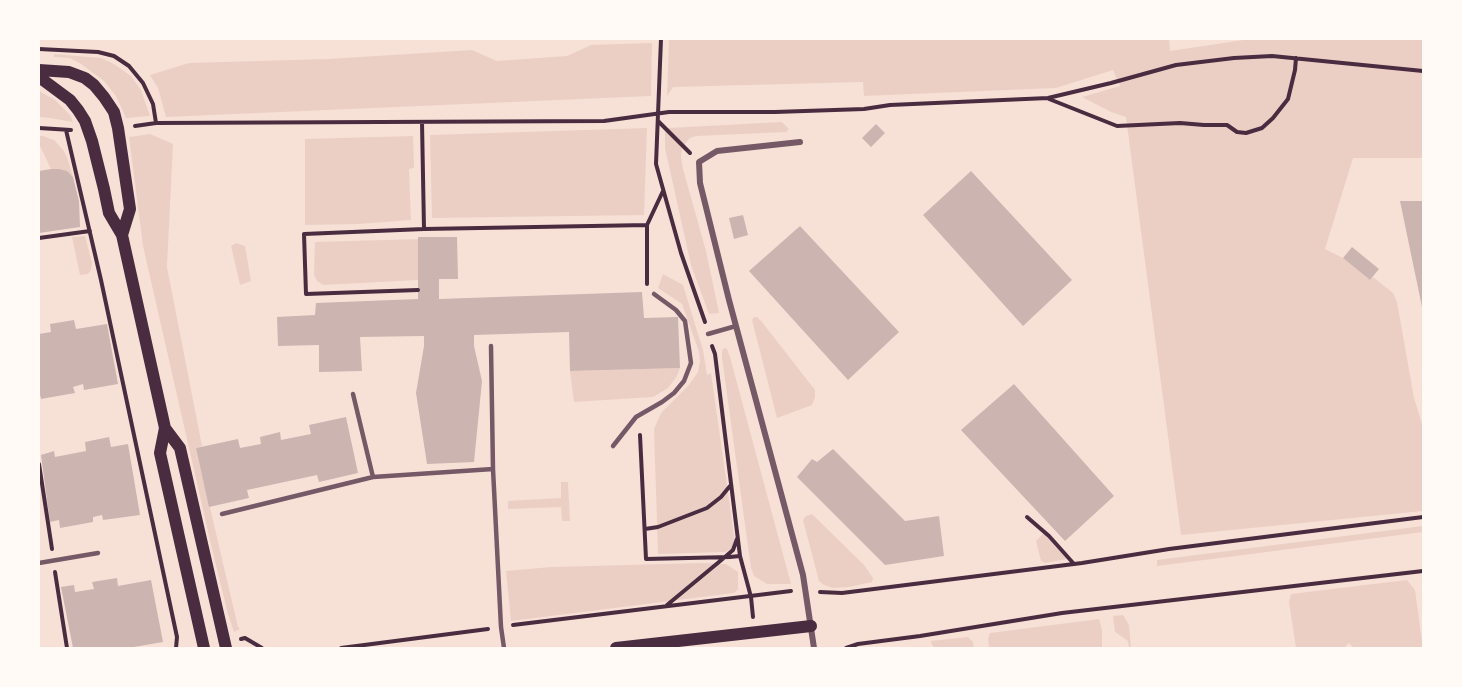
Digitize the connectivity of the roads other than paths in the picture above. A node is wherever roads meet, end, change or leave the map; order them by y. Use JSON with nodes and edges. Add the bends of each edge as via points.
{"nodes":[{"id":1,"x":39,"y":70,"type":"edge"},
{"id":2,"x":39,"y":77,"type":"edge"},
{"id":3,"x":800,"y":142,"type":"dead end"},
{"id":4,"x":122,"y":235,"type":"junction"},
{"id":5,"x":654,"y":294,"type":"road end"},
{"id":6,"x":736,"y":326,"type":"junction"},
{"id":7,"x":708,"y":334,"type":"dead end"},
{"id":8,"x":491,"y":345,"type":"dead end"},
{"id":9,"x":353,"y":394,"type":"dead end"},
{"id":10,"x":165,"y":428,"type":"junction"},
{"id":11,"x":613,"y":446,"type":"dead end"},
{"id":12,"x":493,"y":469,"type":"junction"},
{"id":13,"x":373,"y":477,"type":"junction"},
{"id":14,"x":222,"y":514,"type":"dead end"},
{"id":15,"x":98,"y":553,"type":"dead end"},
{"id":16,"x":39,"y":563,"type":"edge"},
{"id":17,"x":811,"y":626,"type":"junction"},
{"id":18,"x":204,"y":648,"type":"edge"},
{"id":19,"x":226,"y":648,"type":"edge"},
{"id":20,"x":504,"y":648,"type":"edge"},
{"id":21,"x":616,"y":648,"type":"edge"},
{"id":22,"x":814,"y":648,"type":"edge"}],
"edges":[{"from":1,"to":4,"type":"main road","via":[[69,72],[85,78],[114,112],[130,209]]},
{"from":2,"to":4,"type":"main road","via":[[70,100],[89,130],[109,213]]},
{"from":3,"to":6,"type":"street","via":[[717,151],[699,162],[700,183]]},
{"from":4,"to":10,"type":"main road"},
{"from":5,"to":11,"type":"lane","via":[[685,321],[691,363],[674,393],[636,417]]},
{"from":6,"to":7,"type":"lane"},
{"from":6,"to":17,"type":"street","via":[[803,576]]},
{"from":8,"to":12,"type":"lane"},
{"from":9,"to":13,"type":"lane"},
{"from":10,"to":18,"type":"main road","via":[[160,453]]},
{"from":10,"to":19,"type":"main road","via":[[180,448]]},
{"from":12,"to":13,"type":"lane"},
{"from":12,"to":20,"type":"lane"},
{"from":13,"to":14,"type":"lane"},
{"from":15,"to":16,"type":"lane"},
{"from":17,"to":21,"type":"main road"},
{"from":17,"to":22,"type":"street"}]}
